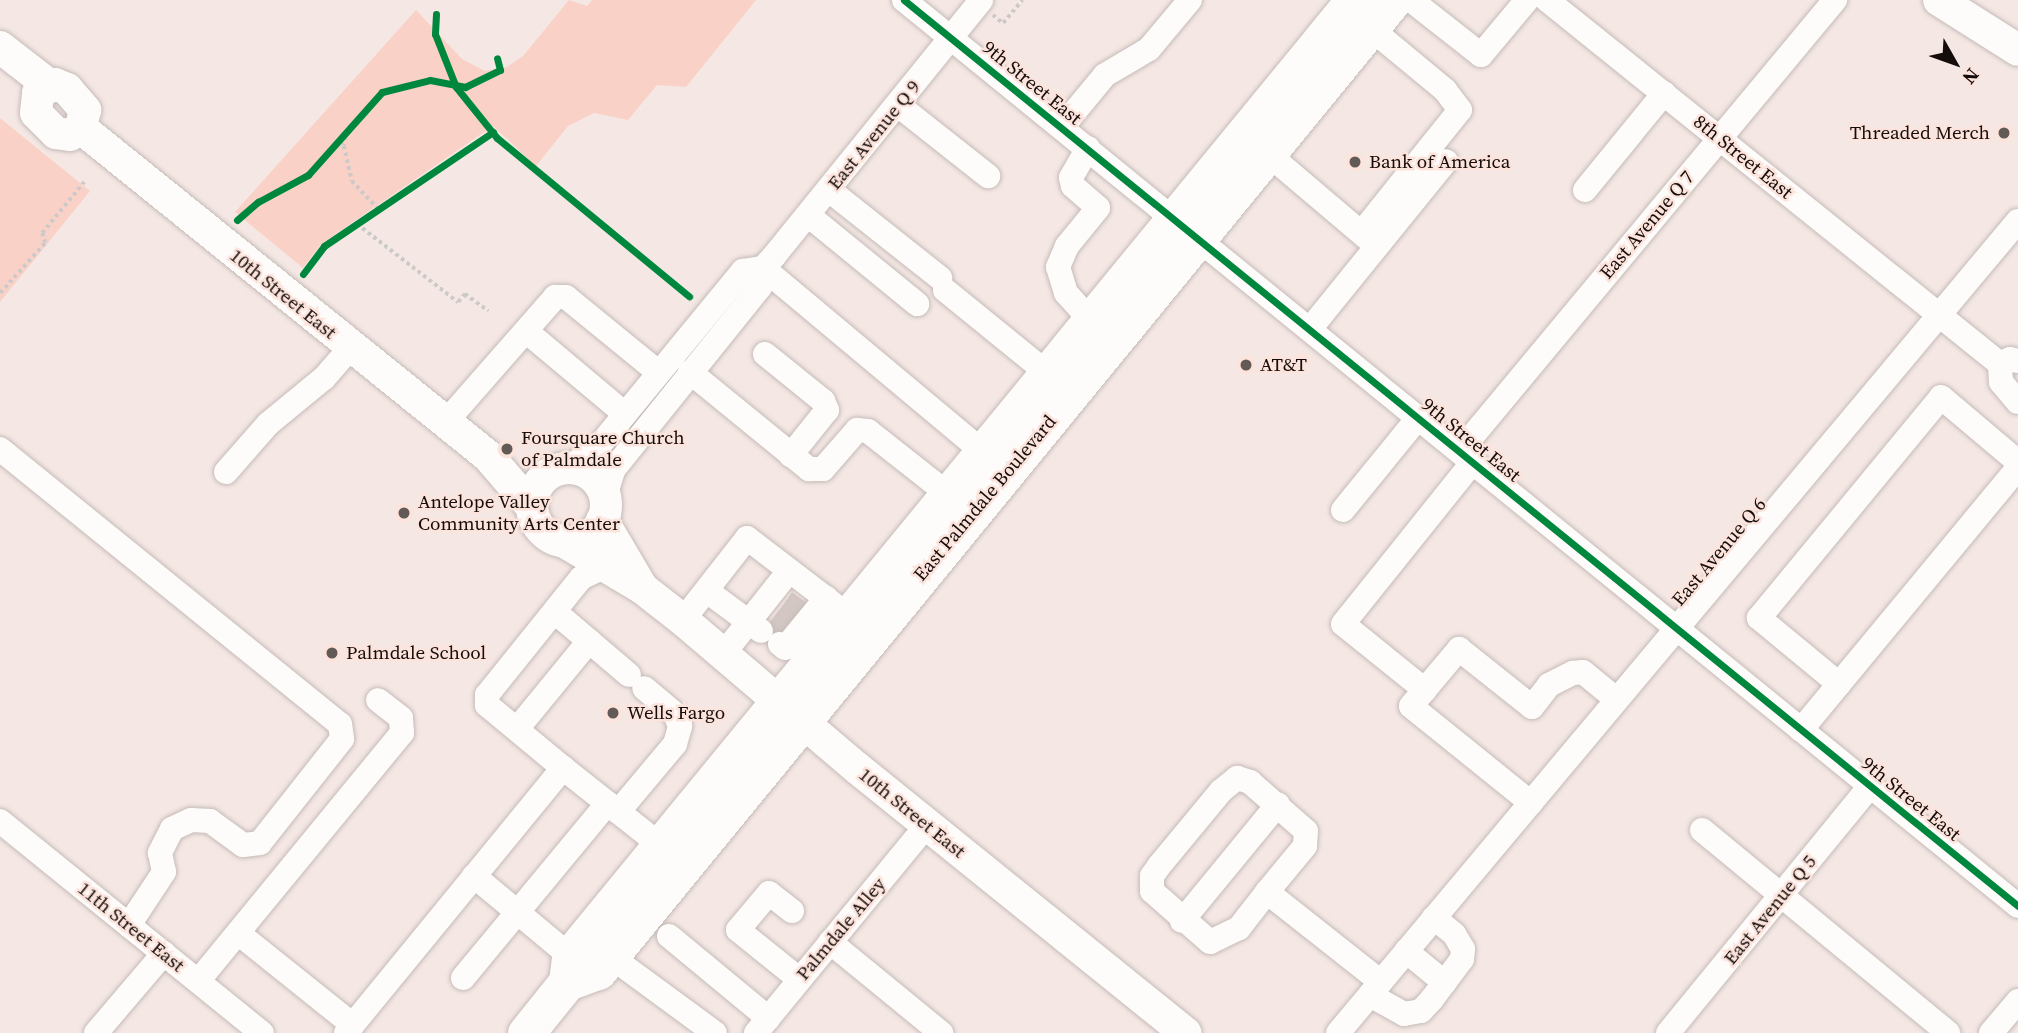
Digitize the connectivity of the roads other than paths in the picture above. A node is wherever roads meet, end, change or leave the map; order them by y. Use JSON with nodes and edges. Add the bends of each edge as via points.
{"nodes":[{"id":1,"x":904,"y":0,"type":"edge"},
{"id":2,"x":981,"y":0,"type":"edge"},
{"id":3,"x":1190,"y":0,"type":"edge"},
{"id":4,"x":1412,"y":0,"type":"edge"},
{"id":5,"x":1527,"y":0,"type":"edge"},
{"id":6,"x":1547,"y":0,"type":"edge"},
{"id":7,"x":1835,"y":0,"type":"edge"},
{"id":8,"x":1939,"y":0,"type":"edge"},
{"id":9,"x":1372,"y":9,"type":"edge"},
{"id":10,"x":952,"y":39,"type":"junction"},
{"id":11,"x":0,"y":47,"type":"edge"},
{"id":12,"x":2018,"y":50,"type":"edge"},
{"id":13,"x":0,"y":71,"type":"edge"},
{"id":14,"x":1664,"y":93,"type":"junction"},
{"id":15,"x":41,"y":96,"type":"junction"},
{"id":16,"x":898,"y":105,"type":"junction"},
{"id":17,"x":1062,"y":127,"type":"junction"},
{"id":18,"x":1720,"y":138,"type":"junction"},
{"id":19,"x":1088,"y":148,"type":"junction"},
{"id":20,"x":1268,"y":154,"type":"junction"},
{"id":21,"x":1446,"y":161,"type":"dead end"},
{"id":22,"x":988,"y":176,"type":"dead end"},
{"id":23,"x":829,"y":190,"type":"junction"},
{"id":24,"x":1586,"y":190,"type":"dead end"},
{"id":25,"x":808,"y":215,"type":"junction"},
{"id":26,"x":2018,"y":221,"type":"edge"},
{"id":27,"x":1188,"y":228,"type":"junction"},
{"id":28,"x":1370,"y":239,"type":"junction"},
{"id":29,"x":763,"y":268,"type":"junction"},
{"id":30,"x":917,"y":304,"type":"dead end"},
{"id":31,"x":1936,"y":317,"type":"junction"},
{"id":32,"x":1091,"y":321,"type":"junction"},
{"id":33,"x":1310,"y":329,"type":"junction"},
{"id":34,"x":526,"y":331,"type":"junction"},
{"id":35,"x":350,"y":348,"type":"junction"},
{"id":36,"x":765,"y":354,"type":"dead end"},
{"id":37,"x":2009,"y":363,"type":"edge"},
{"id":38,"x":658,"y":372,"type":"junction"},
{"id":39,"x":690,"y":372,"type":"junction"},
{"id":40,"x":1047,"y":373,"type":"junction"},
{"id":41,"x":2018,"y":402,"type":"edge"},
{"id":42,"x":625,"y":414,"type":"junction"},
{"id":43,"x":1418,"y":418,"type":"junction"},
{"id":44,"x":444,"y":424,"type":"junction"},
{"id":45,"x":0,"y":449,"type":"edge"},
{"id":46,"x":982,"y":451,"type":"junction"},
{"id":47,"x":791,"y":455,"type":"junction"},
{"id":48,"x":488,"y":456,"type":"junction"},
{"id":49,"x":1467,"y":456,"type":"junction"},
{"id":50,"x":2018,"y":462,"type":"edge"},
{"id":51,"x":2018,"y":468,"type":"edge"},
{"id":52,"x":558,"y":471,"type":"junction"},
{"id":53,"x":226,"y":472,"type":"dead end"},
{"id":54,"x":948,"y":494,"type":"junction"},
{"id":55,"x":531,"y":506,"type":"junction"},
{"id":56,"x":604,"y":509,"type":"junction"},
{"id":57,"x":1343,"y":510,"type":"dead end"},
{"id":58,"x":563,"y":541,"type":"junction"},
{"id":59,"x":604,"y":567,"type":"junction"},
{"id":60,"x":789,"y":571,"type":"junction"},
{"id":61,"x":642,"y":588,"type":"junction"},
{"id":62,"x":707,"y":591,"type":"junction"},
{"id":63,"x":837,"y":607,"type":"junction"},
{"id":64,"x":555,"y":612,"type":"junction"},
{"id":65,"x":683,"y":620,"type":"junction"},
{"id":66,"x":782,"y":623,"type":"junction"},
{"id":67,"x":1677,"y":628,"type":"junction"},
{"id":68,"x":589,"y":641,"type":"junction"},
{"id":69,"x":724,"y":653,"type":"junction"},
{"id":70,"x":1839,"y":684,"type":"junction"},
{"id":71,"x":1425,"y":690,"type":"junction"},
{"id":72,"x":1616,"y":699,"type":"junction"},
{"id":73,"x":377,"y":700,"type":"dead end"},
{"id":74,"x":790,"y":709,"type":"junction"},
{"id":75,"x":517,"y":729,"type":"junction"},
{"id":76,"x":1801,"y":730,"type":"junction"},
{"id":77,"x":563,"y":768,"type":"junction"},
{"id":78,"x":1870,"y":786,"type":"junction"},
{"id":79,"x":1531,"y":803,"type":"junction"},
{"id":80,"x":1278,"y":804,"type":"junction"},
{"id":81,"x":613,"y":808,"type":"junction"},
{"id":82,"x":0,"y":821,"type":"edge"},
{"id":83,"x":927,"y":825,"type":"junction"},
{"id":84,"x":1702,"y":830,"type":"dead end"},
{"id":85,"x":660,"y":845,"type":"junction"},
{"id":86,"x":474,"y":876,"type":"junction"},
{"id":87,"x":1268,"y":892,"type":"junction"},
{"id":88,"x":1782,"y":897,"type":"junction"},
{"id":89,"x":2018,"y":906,"type":"edge"},
{"id":90,"x":517,"y":910,"type":"junction"},
{"id":91,"x":792,"y":911,"type":"dead end"},
{"id":92,"x":1434,"y":918,"type":"junction"},
{"id":93,"x":1182,"y":921,"type":"junction"},
{"id":94,"x":129,"y":925,"type":"junction"},
{"id":95,"x":238,"y":933,"type":"junction"},
{"id":96,"x":669,"y":936,"type":"dead end"},
{"id":97,"x":830,"y":942,"type":"junction"},
{"id":98,"x":1406,"y":951,"type":"junction"},
{"id":99,"x":164,"y":953,"type":"junction"},
{"id":100,"x":610,"y":956,"type":"junction"},
{"id":101,"x":568,"y":969,"type":"junction"},
{"id":102,"x":463,"y":978,"type":"dead end"},
{"id":103,"x":799,"y":979,"type":"junction"},
{"id":104,"x":199,"y":981,"type":"junction"},
{"id":105,"x":1445,"y":984,"type":"junction"},
{"id":106,"x":1375,"y":989,"type":"junction"},
{"id":107,"x":2018,"y":1001,"type":"edge"},
{"id":108,"x":762,"y":1025,"type":"edge"},
{"id":109,"x":349,"y":1029,"type":"edge"},
{"id":110,"x":96,"y":1033,"type":"edge"},
{"id":111,"x":262,"y":1033,"type":"edge"},
{"id":112,"x":526,"y":1033,"type":"edge"},
{"id":113,"x":715,"y":1033,"type":"edge"},
{"id":114,"x":941,"y":1033,"type":"edge"},
{"id":115,"x":1186,"y":1033,"type":"edge"},
{"id":116,"x":1338,"y":1033,"type":"edge"},
{"id":117,"x":1668,"y":1033,"type":"edge"},
{"id":118,"x":1948,"y":1033,"type":"edge"},
{"id":119,"x":1991,"y":1033,"type":"edge"}],
"edges":[{"from":1,"to":10,"type":"street","name":"9th Street East"},
{"from":2,"to":10,"type":"street","name":"East Avenue Q 9"},
{"from":3,"to":17,"type":"street","via":[[1149,49],[1105,75]]},
{"from":4,"to":5,"type":"street","via":[[1481,55]]},
{"from":6,"to":14,"type":"street","name":"8th Street East"},
{"from":7,"to":18,"type":"street","name":"East Avenue Q 7"},
{"from":8,"to":12,"type":"main road"},
{"from":9,"to":20,"type":"highway","name":"East Palmdale Boulevard"},
{"from":9,"to":27,"type":"highway","name":"East Palmdale Boulevard"},
{"from":9,"to":28,"type":"street","via":[[1460,110]]},
{"from":10,"to":16,"type":"street","name":"East Avenue Q 9"},
{"from":10,"to":17,"type":"street","name":"9th Street East"},
{"from":11,"to":15,"type":"main road"},
{"from":13,"to":15,"type":"main road"},
{"from":14,"to":18,"type":"street","name":"8th Street East"},
{"from":14,"to":24,"type":"street"},
{"from":15,"to":35,"type":"main road","name":"10th Street East","via":[[39,118],[56,133],[70,135],[81,128]]},
{"from":16,"to":22,"type":"street"},
{"from":16,"to":23,"type":"street","name":"East Avenue Q 9"},
{"from":17,"to":19,"type":"street","name":"9th Street East"},
{"from":18,"to":31,"type":"street","name":"8th Street East"},
{"from":18,"to":49,"type":"street","name":"East Avenue Q 7"},
{"from":19,"to":27,"type":"street","name":"9th Street East"},
{"from":19,"to":32,"type":"street","via":[[1071,178],[1073,186],[1098,208],[1066,246],[1058,267],[1066,293]]},
{"from":20,"to":27,"type":"highway","name":"East Palmdale Boulevard"},
{"from":20,"to":28,"type":"street"},
{"from":21,"to":28,"type":"street"},
{"from":23,"to":25,"type":"street","name":"East Avenue Q 9"},
{"from":23,"to":40,"type":"street"},
{"from":25,"to":29,"type":"street","name":"East Avenue Q 9"},
{"from":25,"to":30,"type":"street"},
{"from":26,"to":31,"type":"street","name":"East Avenue Q 6"},
{"from":27,"to":32,"type":"highway","name":"East Palmdale Boulevard"},
{"from":27,"to":33,"type":"street","name":"9th Street East"},
{"from":27,"to":74,"type":"highway","name":"East Palmdale Boulevard"},
{"from":28,"to":33,"type":"street"},
{"from":29,"to":38,"type":"street","name":"East Avenue Q 9","via":[[743,271]]},
{"from":29,"to":39,"type":"street","name":"East Avenue Q 9","via":[[760,287]]},
{"from":29,"to":46,"type":"street"},
{"from":31,"to":37,"type":"street","name":"8th Street East"},
{"from":31,"to":67,"type":"street","name":"East Avenue Q 6"},
{"from":32,"to":40,"type":"highway","name":"East Palmdale Boulevard"},
{"from":33,"to":43,"type":"street","name":"9th Street East"},
{"from":34,"to":38,"type":"street","via":[[555,297],[566,297]]},
{"from":34,"to":42,"type":"street"},
{"from":34,"to":44,"type":"street"},
{"from":35,"to":44,"type":"main road","name":"10th Street East"},
{"from":35,"to":53,"type":"street","via":[[324,378],[268,424]]},
{"from":36,"to":47,"type":"street","via":[[823,401],[827,410]]},
{"from":37,"to":41,"type":"street","via":[[2001,382]]},
{"from":38,"to":42,"type":"street","name":"East Avenue Q 9"},
{"from":39,"to":47,"type":"street"},
{"from":39,"to":56,"type":"street","name":"East Avenue Q 9","via":[[613,470]]},
{"from":40,"to":46,"type":"highway","name":"East Palmdale Boulevard"},
{"from":42,"to":52,"type":"street","name":"East Avenue Q 9","via":[[599,446]]},
{"from":43,"to":49,"type":"street","name":"9th Street East"},
{"from":43,"to":57,"type":"street"},
{"from":44,"to":48,"type":"main road","name":"10th Street East"},
{"from":45,"to":94,"type":"street","via":[[340,724],[342,739],[260,843],[243,845],[210,821],[191,820],[172,829],[160,853],[164,872]]},
{"from":46,"to":54,"type":"highway","name":"East Palmdale Boulevard"},
{"from":47,"to":54,"type":"street","via":[[809,469],[823,469],[857,430],[868,431]]},
{"from":48,"to":52,"type":"main road","name":"10th Street East"},
{"from":48,"to":55,"type":"main road","name":"10th Street East"},
{"from":49,"to":67,"type":"street","name":"9th Street East"},
{"from":49,"to":71,"type":"street","name":"East Avenue Q 7","via":[[1343,624]]},
{"from":50,"to":70,"type":"street","via":[[1941,397],[1759,618]]},
{"from":51,"to":70,"type":"street"},
{"from":52,"to":55,"type":"main road","via":[[540,482]]},
{"from":52,"to":56,"type":"main road","via":[[594,478]]},
{"from":54,"to":63,"type":"highway","name":"East Palmdale Boulevard"},
{"from":55,"to":58,"type":"main road","via":[[541,530]]},
{"from":56,"to":58,"type":"main road","via":[[587,537]]},
{"from":56,"to":61,"type":"main road","name":"10th Street East"},
{"from":58,"to":59,"type":"main road","name":"10th Street East"},
{"from":59,"to":61,"type":"main road","name":"10th Street East"},
{"from":59,"to":64,"type":"street","via":[[580,578]]},
{"from":60,"to":62,"type":"street","via":[[747,538]]},
{"from":60,"to":63,"type":"street"},
{"from":60,"to":66,"type":"street"},
{"from":61,"to":65,"type":"main road","name":"10th Street East"},
{"from":62,"to":65,"type":"street"},
{"from":62,"to":66,"type":"street"},
{"from":63,"to":66,"type":"highway","name":"East Palmdale Boulevard"},
{"from":64,"to":68,"type":"street"},
{"from":64,"to":75,"type":"street","via":[[487,695],[487,705]]},
{"from":65,"to":69,"type":"main road","name":"10th Street East"},
{"from":66,"to":69,"type":"street"},
{"from":66,"to":74,"type":"highway","name":"East Palmdale Boulevard"},
{"from":67,"to":72,"type":"street","name":"East Avenue Q 6"},
{"from":67,"to":76,"type":"street","name":"9th Street East"},
{"from":68,"to":75,"type":"street"},
{"from":68,"to":81,"type":"street","via":[[675,714],[680,726],[675,744]]},
{"from":69,"to":74,"type":"main road","name":"10th Street East"},
{"from":70,"to":76,"type":"street"},
{"from":71,"to":72,"type":"street","via":[[1459,649],[1532,707],[1549,685],[1573,673],[1583,673]]},
{"from":71,"to":79,"type":"street","via":[[1411,706]]},
{"from":72,"to":79,"type":"street","name":"East Avenue Q 6"},
{"from":73,"to":95,"type":"street","via":[[401,718],[402,733]]},
{"from":74,"to":83,"type":"main road","name":"10th Street East"},
{"from":74,"to":85,"type":"highway","name":"East Palmdale Boulevard"},
{"from":74,"to":100,"type":"highway","name":"East Palmdale Boulevard"},
{"from":75,"to":77,"type":"street"},
{"from":76,"to":78,"type":"street","name":"9th Street East"},
{"from":77,"to":81,"type":"street"},
{"from":77,"to":86,"type":"street"},
{"from":78,"to":88,"type":"street","name":"East Avenue Q 5"},
{"from":78,"to":89,"type":"street","name":"9th Street East"},
{"from":79,"to":92,"type":"street","name":"East Avenue Q 6"},
{"from":80,"to":87,"type":"street","via":[[1298,822],[1307,839]]},
{"from":80,"to":93,"type":"street"},
{"from":80,"to":93,"type":"street","via":[[1244,778],[1221,790],[1152,876],[1152,891]]},
{"from":81,"to":85,"type":"street"},
{"from":81,"to":90,"type":"street"},
{"from":82,"to":94,"type":"street","name":"11th Street East"},
{"from":83,"to":97,"type":"street","name":"Palmdale Alley"},
{"from":83,"to":115,"type":"main road","name":"10th Street East"},
{"from":84,"to":88,"type":"street"},
{"from":85,"to":101,"type":"highway","name":"East Palmdale Boulevard"},
{"from":86,"to":90,"type":"street"},
{"from":86,"to":109,"type":"street"},
{"from":87,"to":93,"type":"street","via":[[1239,928],[1219,941],[1205,940]]},
{"from":87,"to":106,"type":"street"},
{"from":88,"to":117,"type":"street","name":"East Avenue Q 5"},
{"from":88,"to":118,"type":"street"},
{"from":90,"to":101,"type":"street"},
{"from":90,"to":102,"type":"street"},
{"from":91,"to":103,"type":"street","via":[[769,893],[738,930]]},
{"from":92,"to":98,"type":"street","name":"East Avenue Q 6"},
{"from":92,"to":105,"type":"street","via":[[1454,934],[1463,949],[1462,959]]},
{"from":94,"to":99,"type":"street","name":"11th Street East"},
{"from":95,"to":104,"type":"street"},
{"from":95,"to":109,"type":"street"},
{"from":96,"to":108,"type":"street"},
{"from":97,"to":103,"type":"street","name":"Palmdale Alley"},
{"from":97,"to":114,"type":"street"},
{"from":98,"to":105,"type":"street"},
{"from":98,"to":106,"type":"street","name":"East Avenue Q 6"},
{"from":99,"to":104,"type":"street","name":"11th Street East"},
{"from":99,"to":110,"type":"street"},
{"from":100,"to":101,"type":"highway","name":"East Palmdale Boulevard","via":[[598,971]]},
{"from":100,"to":113,"type":"street"},
{"from":101,"to":112,"type":"highway","name":"East Palmdale Boulevard"},
{"from":103,"to":108,"type":"street","name":"Palmdale Alley"},
{"from":104,"to":111,"type":"street","name":"11th Street East"},
{"from":105,"to":106,"type":"street","via":[[1415,1013],[1396,1013]]},
{"from":106,"to":116,"type":"street","name":"East Avenue Q 6"},
{"from":107,"to":119,"type":"street"}]}
